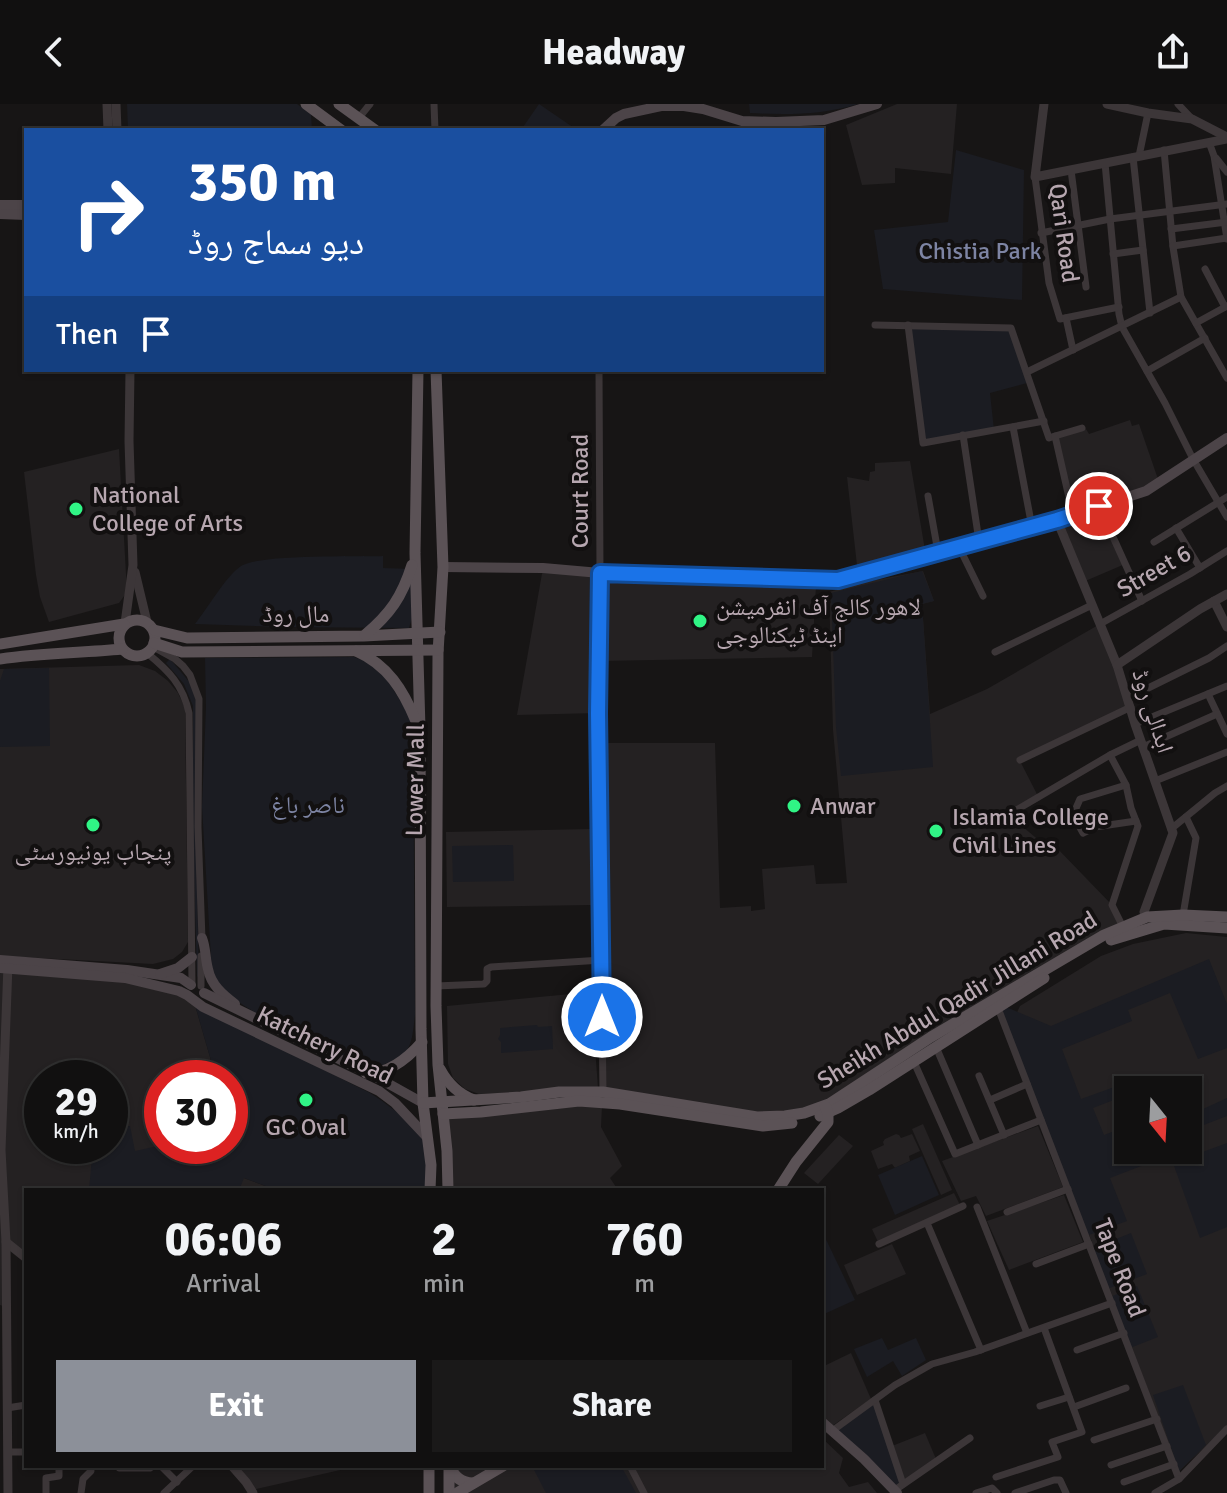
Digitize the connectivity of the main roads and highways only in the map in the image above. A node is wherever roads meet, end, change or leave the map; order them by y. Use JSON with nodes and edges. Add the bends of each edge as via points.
{"nodes":[{"id":1,"x":306,"y":104,"type":"edge"},
{"id":2,"x":339,"y":104,"type":"edge"},
{"id":3,"x":877,"y":104,"type":"edge"},
{"id":4,"x":338,"y":128,"type":"edge"},
{"id":5,"x":372,"y":128,"type":"edge"},
{"id":6,"x":605,"y":128,"type":"edge"},
{"id":7,"x":0,"y":205,"type":"edge"},
{"id":8,"x":24,"y":205,"type":"edge"},
{"id":9,"x":0,"y":214,"type":"edge"},
{"id":10,"x":24,"y":215,"type":"edge"},
{"id":11,"x":418,"y":372,"type":"edge"},
{"id":12,"x":436,"y":372,"type":"edge"},
{"id":13,"x":1227,"y":438,"type":"edge"},
{"id":14,"x":415,"y":553,"type":"junction"},
{"id":15,"x":443,"y":567,"type":"junction"},
{"id":16,"x":125,"y":624,"type":"junction"},
{"id":17,"x":150,"y":626,"type":"junction"},
{"id":18,"x":440,"y":632,"type":"junction"},
{"id":19,"x":416,"y":633,"type":"junction"},
{"id":20,"x":364,"y":636,"type":"junction"},
{"id":21,"x":0,"y":644,"type":"edge"},
{"id":22,"x":151,"y":647,"type":"junction"},
{"id":23,"x":122,"y":649,"type":"junction"},
{"id":24,"x":352,"y":649,"type":"junction"},
{"id":25,"x":417,"y":650,"type":"junction"},
{"id":26,"x":438,"y":650,"type":"junction"},
{"id":27,"x":0,"y":659,"type":"edge"},
{"id":28,"x":420,"y":729,"type":"junction"},
{"id":29,"x":1227,"y":917,"type":"edge"},
{"id":30,"x":1227,"y":928,"type":"edge"},
{"id":31,"x":202,"y":938,"type":"road end"},
{"id":32,"x":192,"y":957,"type":"road end"},
{"id":33,"x":4,"y":964,"type":"edge"},
{"id":34,"x":158,"y":975,"type":"junction"},
{"id":35,"x":195,"y":991,"type":"junction"},
{"id":36,"x":996,"y":1003,"type":"junction"},
{"id":37,"x":253,"y":1019,"type":"junction"},
{"id":38,"x":422,"y":1042,"type":"junction"},
{"id":39,"x":438,"y":1065,"type":"junction"},
{"id":40,"x":366,"y":1073,"type":"junction"},
{"id":41,"x":475,"y":1100,"type":"junction"},
{"id":42,"x":423,"y":1103,"type":"junction"},
{"id":43,"x":442,"y":1108,"type":"junction"},
{"id":44,"x":826,"y":1109,"type":"junction"},
{"id":45,"x":427,"y":1137,"type":"junction"},
{"id":46,"x":430,"y":1188,"type":"edge"},
{"id":47,"x":448,"y":1188,"type":"edge"},
{"id":48,"x":779,"y":1188,"type":"edge"},
{"id":49,"x":824,"y":1424,"type":"edge"},
{"id":50,"x":429,"y":1468,"type":"edge"},
{"id":51,"x":450,"y":1468,"type":"edge"},
{"id":52,"x":451,"y":1468,"type":"edge"},
{"id":53,"x":500,"y":1468,"type":"edge"},
{"id":54,"x":474,"y":1483,"type":"junction"},
{"id":55,"x":898,"y":1489,"type":"edge"},
{"id":56,"x":429,"y":1493,"type":"edge"},
{"id":57,"x":449,"y":1493,"type":"edge"},
{"id":58,"x":457,"y":1493,"type":"edge"}],
"edges":[{"from":1,"to":4,"type":"main road"},
{"from":2,"to":5,"type":"main road"},
{"from":3,"to":6,"type":"main road","via":[[824,120],[776,122],[661,106],[624,114]]},
{"from":7,"to":8,"type":"main road"},
{"from":9,"to":10,"type":"main road"},
{"from":11,"to":14,"type":"main road","name":"Lower Mall"},
{"from":12,"to":15,"type":"main road","name":"Lower Mall"},
{"from":13,"to":15,"type":"main road","via":[[1146,491],[829,580]]},
{"from":14,"to":19,"type":"main road","name":"Lower Mall"},
{"from":14,"to":20,"type":"main road","via":[[393,609]]},
{"from":15,"to":18,"type":"main road","name":"Lower Mall"},
{"from":16,"to":17,"type":"main road","via":[[136,619]]},
{"from":16,"to":21,"type":"main road"},
{"from":16,"to":23,"type":"main road","via":[[118,639]]},
{"from":17,"to":20,"type":"main road","name":"مال روڈ","via":[[187,638]]},
{"from":17,"to":22,"type":"main road"},
{"from":18,"to":19,"type":"main road","name":"مال روڈ"},
{"from":18,"to":26,"type":"main road","name":"Lower Mall"},
{"from":19,"to":20,"type":"main road","name":"مال روڈ"},
{"from":19,"to":25,"type":"main road","name":"Lower Mall"},
{"from":22,"to":23,"type":"main road","via":[[134,656]]},
{"from":22,"to":24,"type":"main road","name":"مال روڈ","via":[[182,652]]},
{"from":23,"to":27,"type":"main road"},
{"from":24,"to":25,"type":"main road","name":"مال روڈ"},
{"from":24,"to":28,"type":"main road","via":[[387,671]]},
{"from":25,"to":26,"type":"main road","name":"مال روڈ"},
{"from":25,"to":28,"type":"main road","name":"Lower Mall"},
{"from":26,"to":39,"type":"main road","name":"Lower Mall"},
{"from":28,"to":38,"type":"main road","name":"Lower Mall"},
{"from":29,"to":36,"type":"main road","name":"Sheikh Abdul Qadir Jillani Road","via":[[1147,917],[1073,953]]},
{"from":30,"to":36,"type":"main road","name":"Sheikh Abdul Qadir Jillani Road","via":[[1164,924],[1123,935]]},
{"from":31,"to":37,"type":"main road","via":[[215,985]]},
{"from":32,"to":34,"type":"main road"},
{"from":33,"to":34,"type":"main road","name":"Katchery Road"},
{"from":33,"to":35,"type":"main road"},
{"from":34,"to":35,"type":"main road","name":"Katchery Road","via":[[181,978]]},
{"from":35,"to":37,"type":"main road","name":"Katchery Road"},
{"from":35,"to":45,"type":"main road","name":"Katchery Road","via":[[203,1007],[379,1091]]},
{"from":36,"to":44,"type":"main road","name":"Sheikh Abdul Qadir Jillani Road","via":[[931,1037]]},
{"from":36,"to":44,"type":"main road","name":"Sheikh Abdul Qadir Jillani Road","via":[[914,1062],[856,1098]]},
{"from":37,"to":40,"type":"main road","name":"Katchery Road"},
{"from":38,"to":40,"type":"main road","via":[[395,1065]]},
{"from":38,"to":42,"type":"main road","name":"Lower Mall"},
{"from":39,"to":41,"type":"main road","via":[[449,1084]]},
{"from":39,"to":43,"type":"main road","name":"Lower Mall"},
{"from":40,"to":42,"type":"main road","name":"Katchery Road"},
{"from":41,"to":43,"type":"main road","name":"Sheikh Abdul Qadir Jillani Road"},
{"from":41,"to":44,"type":"main road","name":"Sheikh Abdul Qadir Jillani Road","via":[[603,1092],[757,1117]]},
{"from":42,"to":43,"type":"main road","name":"Sheikh Abdul Qadir Jillani Road"},
{"from":42,"to":45,"type":"main road","name":"Lower Mall"},
{"from":43,"to":44,"type":"main road","name":"Sheikh Abdul Qadir Jillani Road","via":[[481,1112],[579,1101],[763,1126],[807,1120]]},
{"from":43,"to":47,"type":"main road","name":"Lower Mall"},
{"from":44,"to":48,"type":"main road","via":[[826,1127]]},
{"from":45,"to":46,"type":"main road","name":"Lower Mall"},
{"from":49,"to":55,"type":"main road"},
{"from":50,"to":56,"type":"main road"},
{"from":51,"to":57,"type":"main road"},
{"from":52,"to":54,"type":"main road","via":[[458,1479]]},
{"from":53,"to":54,"type":"main road"},
{"from":54,"to":58,"type":"main road"}]}
